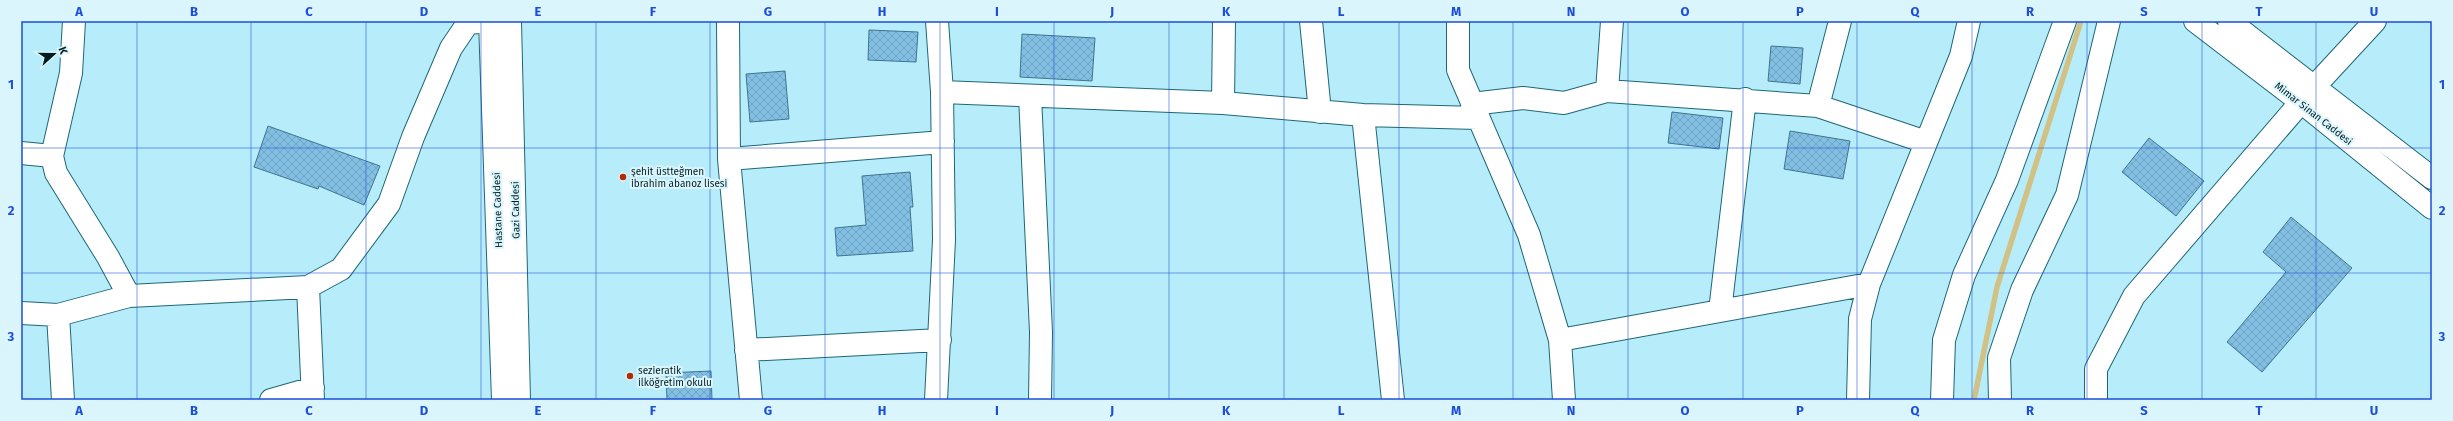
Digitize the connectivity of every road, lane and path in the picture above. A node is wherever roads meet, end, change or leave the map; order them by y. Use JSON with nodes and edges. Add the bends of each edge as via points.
{"nodes":[{"id":1,"x":74,"y":21,"type":"edge"},
{"id":2,"x":490,"y":21,"type":"edge"},
{"id":3,"x":510,"y":21,"type":"edge"},
{"id":4,"x":728,"y":21,"type":"edge"},
{"id":5,"x":937,"y":21,"type":"edge"},
{"id":6,"x":1224,"y":21,"type":"edge"},
{"id":7,"x":1311,"y":21,"type":"edge"},
{"id":8,"x":1458,"y":21,"type":"edge"},
{"id":9,"x":1612,"y":21,"type":"edge"},
{"id":10,"x":1840,"y":21,"type":"edge"},
{"id":11,"x":1970,"y":21,"type":"edge"},
{"id":12,"x":2065,"y":21,"type":"edge"},
{"id":13,"x":2109,"y":21,"type":"edge"},
{"id":14,"x":2195,"y":21,"type":"edge"},
{"id":15,"x":2229,"y":21,"type":"edge"},
{"id":16,"x":2375,"y":21,"type":"edge"},
{"id":17,"x":1607,"y":90,"type":"junction"},
{"id":18,"x":942,"y":92,"type":"junction"},
{"id":19,"x":2308,"y":95,"type":"junction"},
{"id":20,"x":1030,"y":96,"type":"junction"},
{"id":21,"x":1745,"y":99,"type":"junction"},
{"id":22,"x":1223,"y":103,"type":"junction"},
{"id":23,"x":1818,"y":106,"type":"junction"},
{"id":24,"x":1475,"y":111,"type":"junction"},
{"id":25,"x":1320,"y":112,"type":"junction"},
{"id":26,"x":1363,"y":115,"type":"junction"},
{"id":27,"x":943,"y":142,"type":"junction"},
{"id":28,"x":1926,"y":142,"type":"junction"},
{"id":29,"x":21,"y":153,"type":"edge"},
{"id":30,"x":52,"y":156,"type":"junction"},
{"id":31,"x":729,"y":159,"type":"junction"},
{"id":32,"x":2432,"y":178,"type":"edge"},
{"id":33,"x":2432,"y":208,"type":"edge"},
{"id":34,"x":1869,"y":284,"type":"junction"},
{"id":35,"x":308,"y":288,"type":"junction"},
{"id":36,"x":129,"y":296,"type":"junction"},
{"id":37,"x":1720,"y":311,"type":"junction"},
{"id":38,"x":21,"y":313,"type":"edge"},
{"id":39,"x":58,"y":315,"type":"junction"},
{"id":40,"x":940,"y":340,"type":"junction"},
{"id":41,"x":1560,"y":340,"type":"junction"},
{"id":42,"x":746,"y":350,"type":"junction"},
{"id":43,"x":313,"y":394,"type":"edge"},
{"id":44,"x":63,"y":400,"type":"edge"},
{"id":45,"x":272,"y":400,"type":"edge"},
{"id":46,"x":503,"y":400,"type":"edge"},
{"id":47,"x":519,"y":400,"type":"edge"},
{"id":48,"x":751,"y":400,"type":"edge"},
{"id":49,"x":936,"y":400,"type":"edge"},
{"id":50,"x":1040,"y":400,"type":"edge"},
{"id":51,"x":1393,"y":400,"type":"edge"},
{"id":52,"x":1564,"y":400,"type":"edge"},
{"id":53,"x":1858,"y":400,"type":"edge"},
{"id":54,"x":1942,"y":400,"type":"edge"},
{"id":55,"x":2000,"y":400,"type":"edge"},
{"id":56,"x":2096,"y":400,"type":"edge"}],
"edges":[{"from":1,"to":30,"type":"street","via":[[71,73]]},
{"from":2,"to":35,"type":"street","via":[[468,23],[451,48],[413,137],[389,204],[341,269]]},
{"from":2,"to":46,"type":"street","name":"Hastane Caddesi"},
{"from":3,"to":47,"type":"street","name":"Gazi Caddesi"},
{"from":4,"to":31,"type":"street"},
{"from":5,"to":18,"type":"street"},
{"from":6,"to":22,"type":"street"},
{"from":7,"to":25,"type":"street"},
{"from":8,"to":24,"type":"street","via":[[1458,70]]},
{"from":9,"to":17,"type":"street"},
{"from":10,"to":23,"type":"street"},
{"from":11,"to":28,"type":"street","via":[[1961,56]]},
{"from":12,"to":54,"type":"street","via":[[2007,180],[1964,275],[1944,340]]},
{"from":13,"to":55,"type":"street","via":[[2067,195],[2022,290],[1999,358]]},
{"from":14,"to":19,"type":"street","name":"Mimar Sinan Caddesi"},
{"from":15,"to":19,"type":"street","name":"Mimar Sinan Caddesi"},
{"from":16,"to":19,"type":"street"},
{"from":17,"to":21,"type":"street"},
{"from":17,"to":24,"type":"street","via":[[1564,103],[1523,98]]},
{"from":18,"to":20,"type":"street"},
{"from":18,"to":27,"type":"street"},
{"from":19,"to":32,"type":"street","name":"Mimar Sinan Caddesi"},
{"from":19,"to":33,"type":"street","name":"Mimar Sinan Caddesi"},
{"from":19,"to":56,"type":"street","via":[[2134,296],[2096,369]]},
{"from":20,"to":22,"type":"street"},
{"from":20,"to":50,"type":"street","via":[[1041,332]]},
{"from":21,"to":23,"type":"street"},
{"from":21,"to":37,"type":"street"},
{"from":22,"to":25,"type":"street"},
{"from":23,"to":28,"type":"street"},
{"from":24,"to":26,"type":"street"},
{"from":24,"to":41,"type":"street","via":[[1529,235]]},
{"from":25,"to":26,"type":"street"},
{"from":26,"to":51,"type":"street"},
{"from":27,"to":31,"type":"street"},
{"from":27,"to":40,"type":"street","via":[[944,240]]},
{"from":28,"to":34,"type":"street"},
{"from":29,"to":30,"type":"street"},
{"from":30,"to":36,"type":"street","via":[[56,173]]},
{"from":31,"to":42,"type":"street"},
{"from":34,"to":37,"type":"street"},
{"from":34,"to":53,"type":"street","via":[[1860,319]]},
{"from":35,"to":36,"type":"street"},
{"from":35,"to":43,"type":"street"},
{"from":36,"to":39,"type":"street"},
{"from":37,"to":41,"type":"street"},
{"from":38,"to":39,"type":"street"},
{"from":39,"to":44,"type":"street"},
{"from":40,"to":42,"type":"street"},
{"from":40,"to":49,"type":"street","via":[[936,368]]},
{"from":41,"to":52,"type":"street"},
{"from":42,"to":48,"type":"street"},
{"from":43,"to":45,"type":"street"}]}
